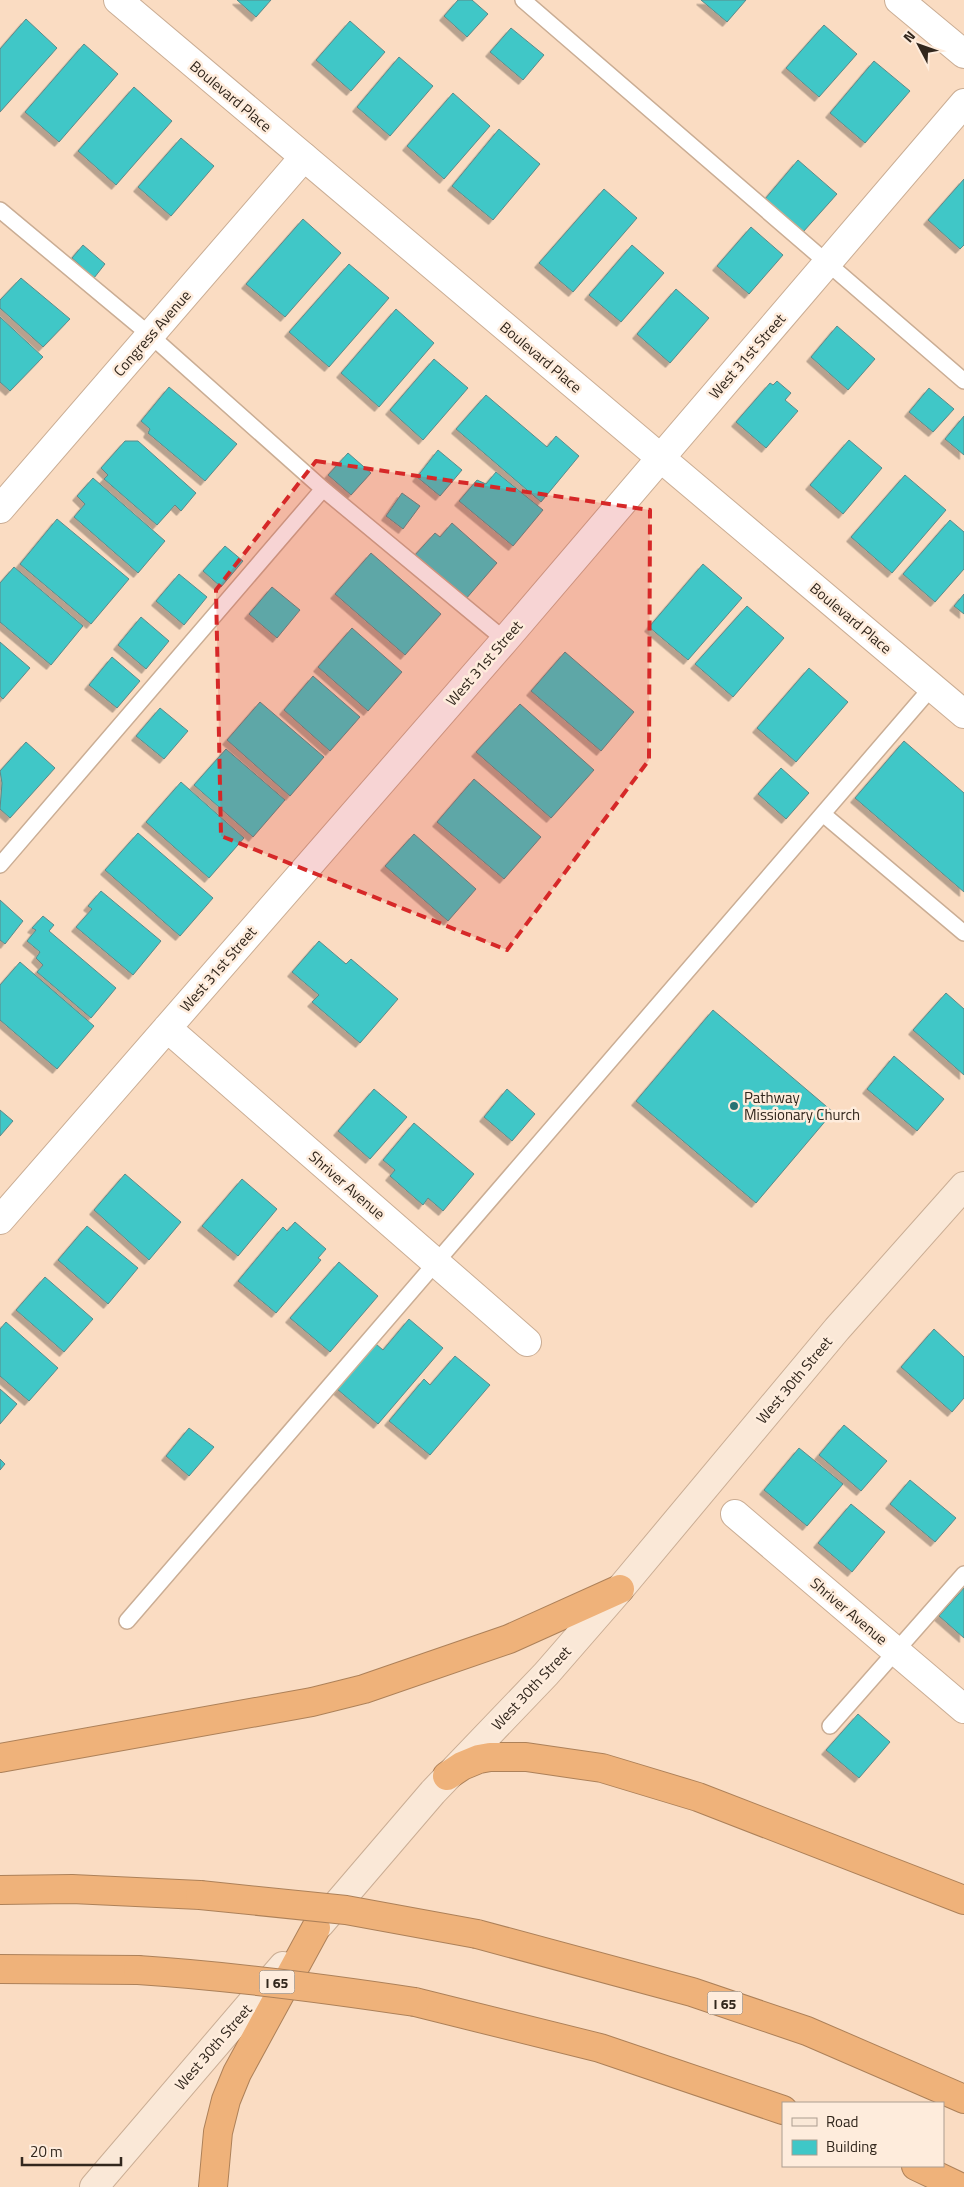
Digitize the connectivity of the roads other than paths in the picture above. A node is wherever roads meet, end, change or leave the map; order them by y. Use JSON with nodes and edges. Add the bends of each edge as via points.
{"nodes":[{"id":1,"x":118,"y":0,"type":"edge"},
{"id":2,"x":523,"y":0,"type":"edge"},
{"id":3,"x":900,"y":0,"type":"edge"},
{"id":4,"x":964,"y":54,"type":"edge"},
{"id":5,"x":964,"y":103,"type":"edge"},
{"id":6,"x":304,"y":157,"type":"junction"},
{"id":7,"x":0,"y":210,"type":"edge"},
{"id":8,"x":828,"y":262,"type":"junction"},
{"id":9,"x":150,"y":335,"type":"junction"},
{"id":10,"x":964,"y":381,"type":"edge"},
{"id":11,"x":661,"y":457,"type":"junction"},
{"id":12,"x":323,"y":489,"type":"junction"},
{"id":13,"x":0,"y":509,"type":"edge"},
{"id":14,"x":505,"y":640,"type":"junction"},
{"id":15,"x":932,"y":687,"type":"junction"},
{"id":16,"x":964,"y":714,"type":"edge"},
{"id":17,"x":823,"y":814,"type":"junction"},
{"id":18,"x":0,"y":865,"type":"edge"},
{"id":19,"x":964,"y":933,"type":"edge"},
{"id":20,"x":167,"y":1028,"type":"junction"},
{"id":21,"x":964,"y":1186,"type":"edge"},
{"id":22,"x":0,"y":1220,"type":"edge"},
{"id":23,"x":436,"y":1262,"type":"junction"},
{"id":24,"x":527,"y":1342,"type":"dead end"},
{"id":25,"x":735,"y":1514,"type":"dead end"},
{"id":26,"x":964,"y":1574,"type":"edge"},
{"id":27,"x":620,"y":1590,"type":"junction"},
{"id":28,"x":127,"y":1621,"type":"dead end"},
{"id":29,"x":896,"y":1652,"type":"junction"},
{"id":30,"x":964,"y":1709,"type":"edge"},
{"id":31,"x":830,"y":1726,"type":"dead end"},
{"id":32,"x":0,"y":1758,"type":"edge"},
{"id":33,"x":447,"y":1776,"type":"junction"},
{"id":34,"x":0,"y":1890,"type":"edge"},
{"id":35,"x":964,"y":1900,"type":"edge"},
{"id":36,"x":316,"y":1928,"type":"junction"},
{"id":37,"x":0,"y":1969,"type":"edge"},
{"id":38,"x":964,"y":2099,"type":"edge"},
{"id":39,"x":782,"y":2110,"type":"edge"},
{"id":40,"x":918,"y":2167,"type":"edge"},
{"id":41,"x":94,"y":2187,"type":"edge"},
{"id":42,"x":213,"y":2187,"type":"edge"},
{"id":43,"x":960,"y":2187,"type":"edge"}],
"edges":[{"from":1,"to":6,"type":"street","name":"Boulevard Place"},
{"from":2,"to":8,"type":"lane"},
{"from":3,"to":4,"type":"street"},
{"from":5,"to":8,"type":"street","name":"West 31st Street"},
{"from":6,"to":9,"type":"street","name":"Congress Avenue"},
{"from":6,"to":11,"type":"street","name":"Boulevard Place"},
{"from":7,"to":9,"type":"lane"},
{"from":8,"to":10,"type":"lane"},
{"from":8,"to":11,"type":"street","name":"West 31st Street"},
{"from":9,"to":12,"type":"lane"},
{"from":9,"to":13,"type":"street","name":"Congress Avenue"},
{"from":11,"to":14,"type":"street","name":"West 31st Street"},
{"from":11,"to":15,"type":"street","name":"Boulevard Place"},
{"from":12,"to":14,"type":"lane"},
{"from":12,"to":18,"type":"lane"},
{"from":14,"to":20,"type":"street","name":"West 31st Street"},
{"from":15,"to":16,"type":"street","name":"Boulevard Place"},
{"from":15,"to":17,"type":"lane"},
{"from":17,"to":19,"type":"lane"},
{"from":17,"to":23,"type":"lane"},
{"from":20,"to":22,"type":"street","name":"West 31st Street"},
{"from":20,"to":23,"type":"street","name":"Shriver Avenue"},
{"from":21,"to":27,"type":"main road","name":"West 30th Street","via":[[837,1329]]},
{"from":23,"to":24,"type":"street","name":"Shriver Avenue"},
{"from":23,"to":28,"type":"lane"},
{"from":25,"to":29,"type":"street","name":"Shriver Avenue"},
{"from":26,"to":29,"type":"lane"},
{"from":27,"to":32,"type":"highway","via":[[509,1639],[364,1689],[312,1702]]},
{"from":27,"to":33,"type":"main road","name":"West 30th Street","via":[[546,1674]]},
{"from":29,"to":30,"type":"street","name":"Shriver Avenue"},
{"from":29,"to":31,"type":"lane"},
{"from":33,"to":35,"type":"highway","via":[[462,1766],[490,1757],[526,1757],[602,1768],[698,1797]]},
{"from":33,"to":36,"type":"main road","name":"West 30th Street"},
{"from":34,"to":38,"type":"highway","number":"I 65","bridge":true,"via":[[72,1889],[200,1895],[346,1910],[477,1934],[710,1998],[807,2031]]},
{"from":36,"to":41,"type":"main road","name":"West 30th Street"},
{"from":36,"to":42,"type":"highway","via":[[234,2082],[218,2132]]},
{"from":37,"to":39,"type":"highway","number":"I 65","bridge":true,"via":[[205,1974],[414,2002],[600,2048]]},
{"from":40,"to":43,"type":"highway"}]}
